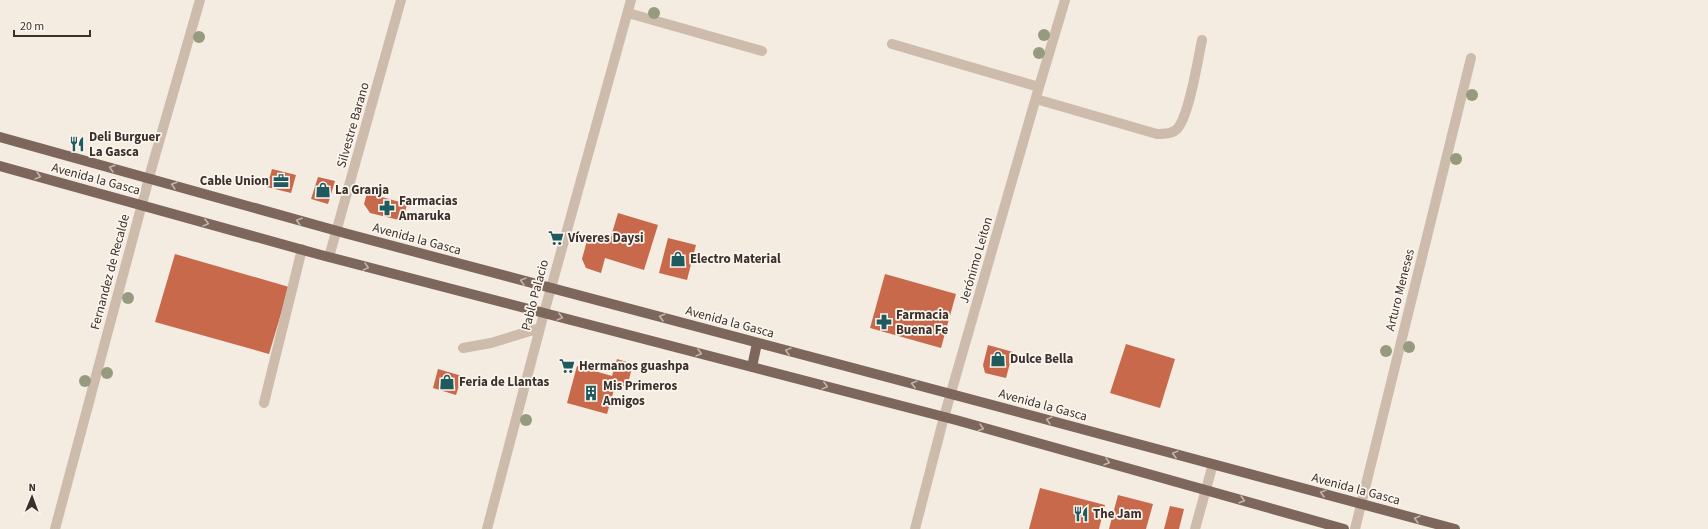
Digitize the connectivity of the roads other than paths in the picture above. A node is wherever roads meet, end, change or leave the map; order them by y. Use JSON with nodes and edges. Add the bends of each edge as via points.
{"nodes":[{"id":1,"x":200,"y":0,"type":"edge"},
{"id":2,"x":401,"y":0,"type":"edge"},
{"id":3,"x":632,"y":0,"type":"edge"},
{"id":4,"x":1066,"y":0,"type":"edge"},
{"id":5,"x":628,"y":13,"type":"junction"},
{"id":6,"x":1202,"y":40,"type":"dead end"},
{"id":7,"x":892,"y":44,"type":"dead end"},
{"id":8,"x":762,"y":51,"type":"dead end"},
{"id":9,"x":1470,"y":58,"type":"dead end"},
{"id":10,"x":1039,"y":87,"type":"junction"},
{"id":11,"x":1036,"y":99,"type":"junction"},
{"id":12,"x":0,"y":137,"type":"edge"},
{"id":13,"x":0,"y":166,"type":"edge"},
{"id":14,"x":149,"y":178,"type":"junction"},
{"id":15,"x":142,"y":205,"type":"junction"},
{"id":16,"x":336,"y":231,"type":"junction"},
{"id":17,"x":302,"y":249,"type":"junction"},
{"id":18,"x":329,"y":257,"type":"junction"},
{"id":19,"x":551,"y":288,"type":"junction"},
{"id":20,"x":544,"y":313,"type":"junction"},
{"id":21,"x":540,"y":328,"type":"junction"},
{"id":22,"x":758,"y":343,"type":"junction"},
{"id":23,"x":463,"y":348,"type":"dead end"},
{"id":24,"x":752,"y":367,"type":"junction"},
{"id":25,"x":951,"y":394,"type":"junction"},
{"id":26,"x":264,"y":403,"type":"dead end"},
{"id":27,"x":944,"y":417,"type":"junction"},
{"id":28,"x":1213,"y":464,"type":"junction"},
{"id":29,"x":1205,"y":490,"type":"junction"},
{"id":30,"x":1361,"y":503,"type":"junction"},
{"id":31,"x":55,"y":529,"type":"edge"},
{"id":32,"x":487,"y":529,"type":"edge"},
{"id":33,"x":916,"y":529,"type":"edge"},
{"id":34,"x":1195,"y":529,"type":"edge"},
{"id":35,"x":1344,"y":529,"type":"edge"},
{"id":36,"x":1355,"y":529,"type":"edge"},
{"id":37,"x":1455,"y":529,"type":"edge"}],
"edges":[{"from":1,"to":14,"type":"street","name":"Fernandez de Recalde"},
{"from":2,"to":16,"type":"street","name":"Silvestre Barano"},
{"from":3,"to":5,"type":"street","name":"Pablo Palacio"},
{"from":4,"to":10,"type":"street","name":"Jerónimo Leiton"},
{"from":5,"to":8,"type":"street"},
{"from":5,"to":19,"type":"street","name":"Pablo Palacio"},
{"from":6,"to":11,"type":"street","via":[[1185,116],[1177,129],[1170,133],[1157,134]]},
{"from":7,"to":10,"type":"street"},
{"from":9,"to":30,"type":"street","name":"Arturo Meneses"},
{"from":10,"to":11,"type":"street","name":"Jerónimo Leiton"},
{"from":11,"to":25,"type":"street","name":"Jerónimo Leiton"},
{"from":14,"to":12,"type":"main road","name":"Avenida la Gasca","one_way":true},
{"from":13,"to":15,"type":"main road","name":"Avenida la Gasca","one_way":true},
{"from":14,"to":15,"type":"street","name":"Fernandez de Recalde"},
{"from":16,"to":14,"type":"main road","name":"Avenida la Gasca","one_way":true},
{"from":15,"to":17,"type":"main road","name":"Avenida la Gasca","one_way":true},
{"from":15,"to":31,"type":"street","name":"Fernandez de Recalde"},
{"from":16,"to":18,"type":"street","name":"Silvestre Barano"},
{"from":19,"to":16,"type":"main road","name":"Avenida la Gasca","one_way":true},
{"from":17,"to":18,"type":"main road","name":"Avenida la Gasca"},
{"from":17,"to":26,"type":"street"},
{"from":18,"to":20,"type":"main road","name":"Avenida la Gasca","one_way":true},
{"from":19,"to":20,"type":"street","name":"Pablo Palacio"},
{"from":22,"to":19,"type":"main road","name":"Avenida la Gasca","one_way":true},
{"from":20,"to":21,"type":"street","name":"Pablo Palacio"},
{"from":20,"to":24,"type":"main road","name":"Avenida la Gasca","one_way":true},
{"from":21,"to":23,"type":"street","via":[[491,343]]},
{"from":21,"to":32,"type":"street","name":"Pablo Palacio"},
{"from":22,"to":24,"type":"main road"},
{"from":25,"to":22,"type":"main road","name":"Avenida la Gasca","one_way":true},
{"from":24,"to":27,"type":"main road","name":"Avenida la Gasca","one_way":true},
{"from":25,"to":27,"type":"street","name":"Jerónimo Leiton"},
{"from":28,"to":25,"type":"main road","name":"Avenida la Gasca","one_way":true},
{"from":27,"to":29,"type":"main road","name":"Avenida la Gasca","one_way":true},
{"from":27,"to":33,"type":"street","name":"Jerónimo Leiton"},
{"from":28,"to":29,"type":"street"},
{"from":30,"to":28,"type":"main road","name":"Avenida la Gasca","one_way":true},
{"from":29,"to":34,"type":"street"},
{"from":29,"to":35,"type":"main road","name":"Avenida la Gasca","one_way":true},
{"from":30,"to":36,"type":"street","name":"Arturo Meneses"},
{"from":37,"to":30,"type":"main road","name":"Avenida la Gasca","one_way":true}]}
